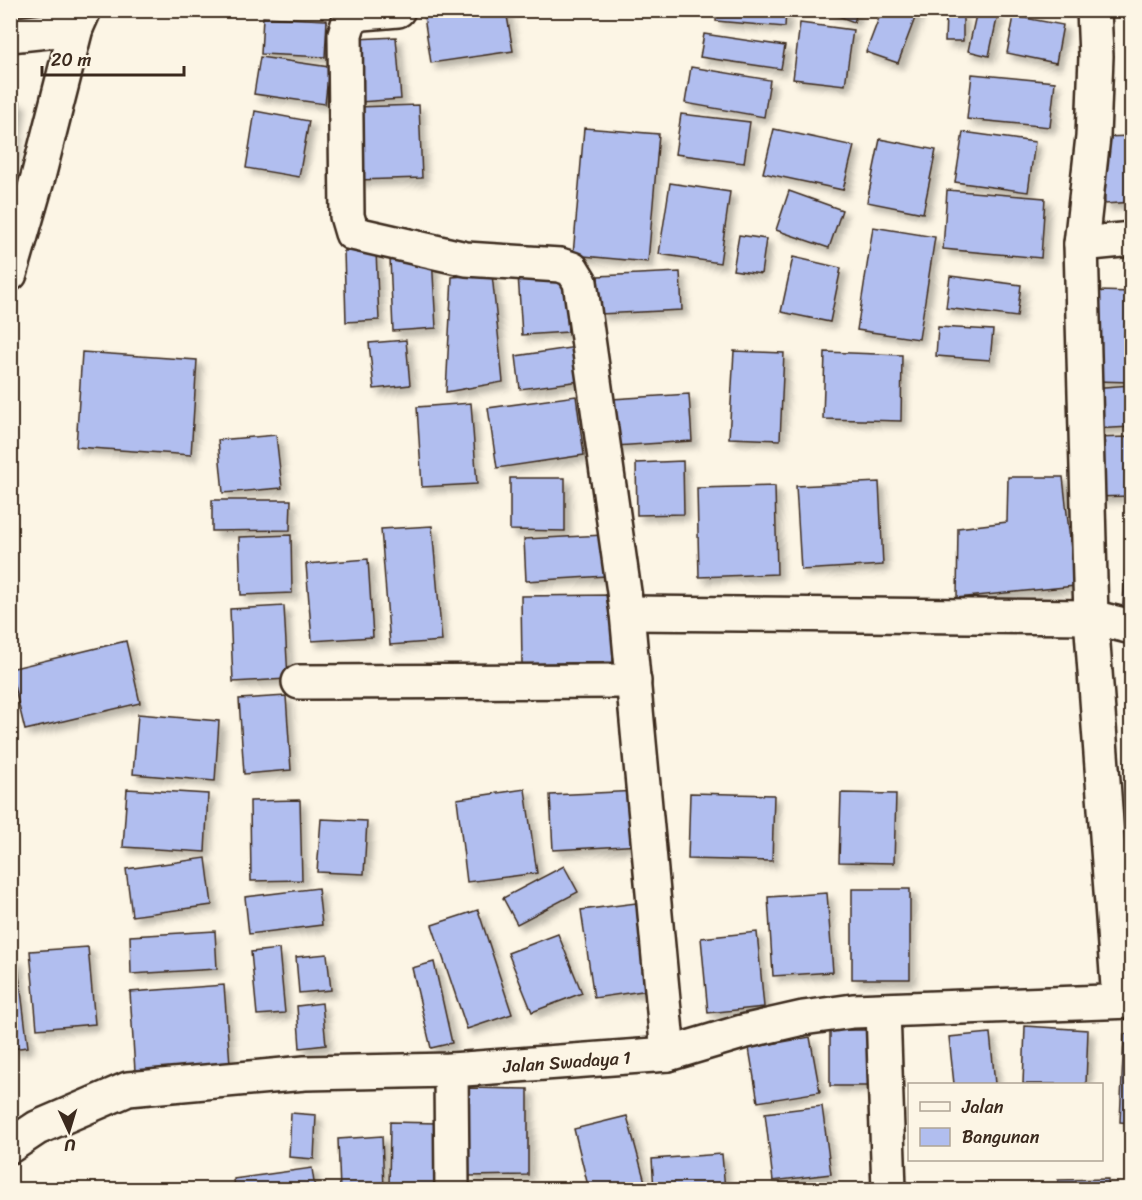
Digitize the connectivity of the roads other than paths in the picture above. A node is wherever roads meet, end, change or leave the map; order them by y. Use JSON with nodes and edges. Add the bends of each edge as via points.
{"nodes":[{"id":1,"x":398,"y":10,"type":"edge"},
{"id":2,"x":1094,"y":10,"type":"edge"},
{"id":3,"x":80,"y":19,"type":"edge"},
{"id":4,"x":10,"y":35,"type":"edge"},
{"id":5,"x":1131,"y":239,"type":"edge"},
{"id":6,"x":1081,"y":244,"type":"junction"},
{"id":7,"x":10,"y":274,"type":"edge"},
{"id":8,"x":627,"y":613,"type":"junction"},
{"id":9,"x":1091,"y":617,"type":"junction"},
{"id":10,"x":1131,"y":627,"type":"edge"},
{"id":11,"x":634,"y":681,"type":"junction"},
{"id":12,"x":298,"y":682,"type":"dead end"},
{"id":13,"x":1125,"y":1000,"type":"edge"},
{"id":14,"x":883,"y":1010,"type":"junction"},
{"id":15,"x":668,"y":1054,"type":"junction"},
{"id":16,"x":451,"y":1070,"type":"junction"},
{"id":17,"x":10,"y":1146,"type":"edge"},
{"id":18,"x":452,"y":1190,"type":"edge"},
{"id":19,"x":889,"y":1190,"type":"edge"}],
"edges":[{"from":1,"to":8,"type":"street","via":[[350,18],[345,34],[347,216],[352,233],[466,259],[572,269],[579,282]]},
{"from":2,"to":6,"type":"street","via":[[1093,137]]},
{"from":3,"to":4,"type":"street"},
{"from":3,"to":7,"type":"street"},
{"from":5,"to":6,"type":"street"},
{"from":6,"to":9,"type":"street"},
{"from":8,"to":9,"type":"street"},
{"from":8,"to":11,"type":"street"},
{"from":9,"to":10,"type":"street"},
{"from":9,"to":13,"type":"street"},
{"from":11,"to":12,"type":"street"},
{"from":11,"to":15,"type":"street"},
{"from":13,"to":14,"type":"street","name":"Jalan Swadaya 1"},
{"from":14,"to":15,"type":"street","name":"Jalan Swadaya 1","via":[[803,1018]]},
{"from":14,"to":19,"type":"street"},
{"from":15,"to":16,"type":"street","name":"Jalan Swadaya 1"},
{"from":16,"to":17,"type":"street","name":"Jalan Swadaya 1","via":[[305,1074],[128,1089],[37,1128]]},
{"from":16,"to":18,"type":"street"}]}
